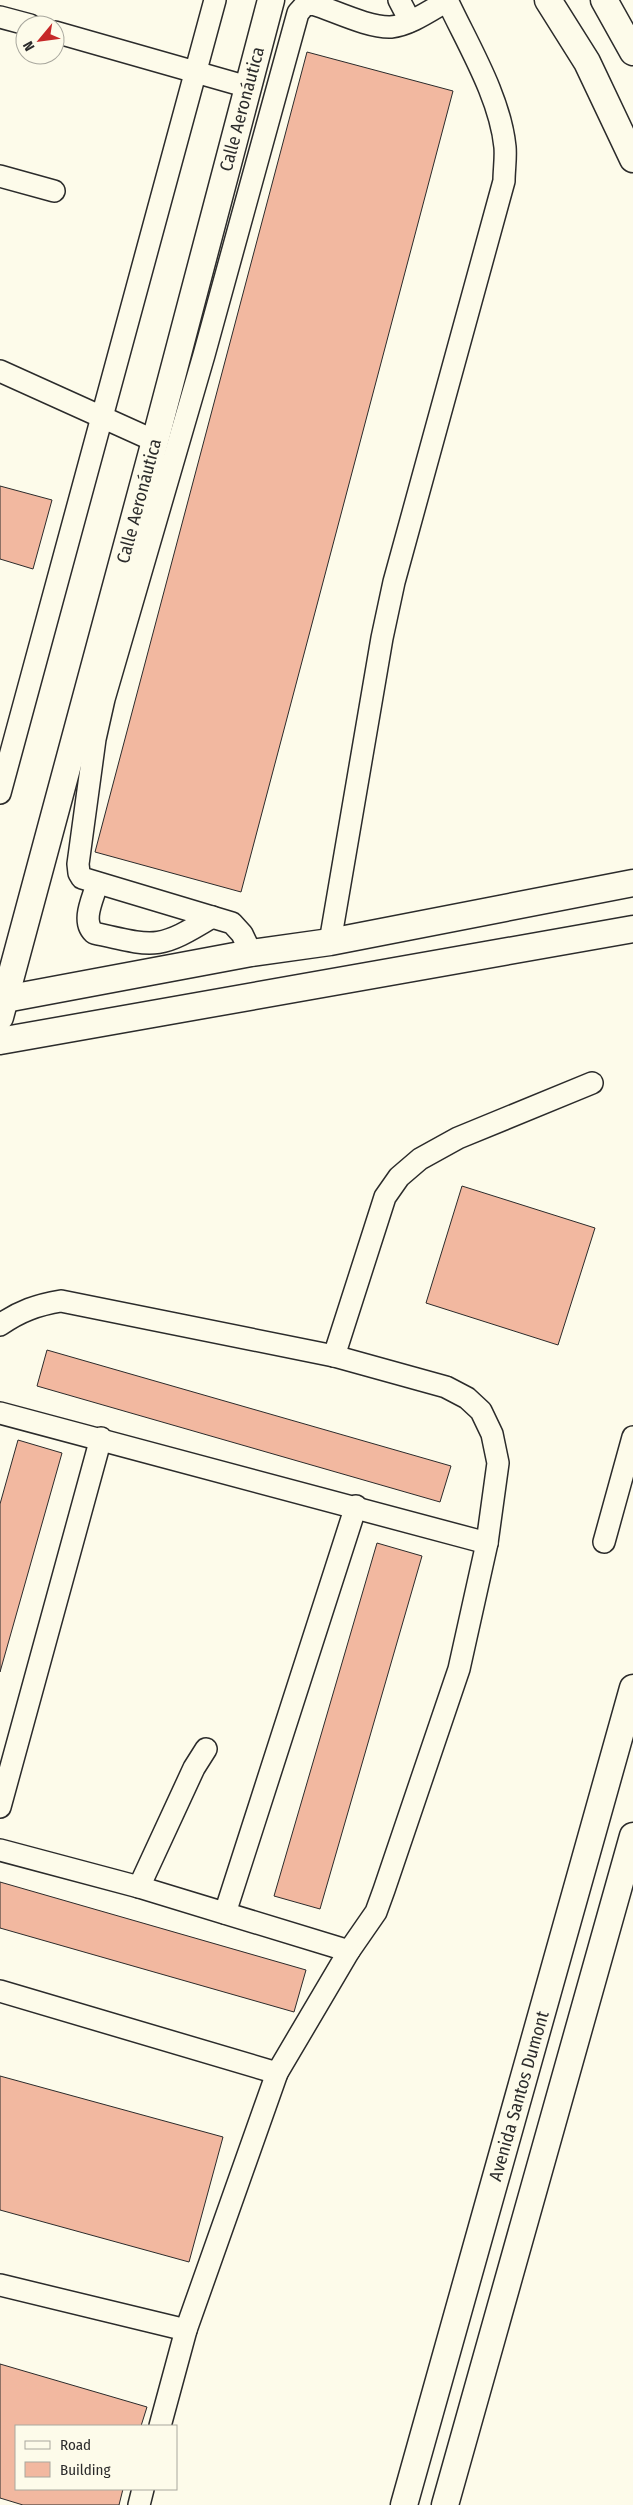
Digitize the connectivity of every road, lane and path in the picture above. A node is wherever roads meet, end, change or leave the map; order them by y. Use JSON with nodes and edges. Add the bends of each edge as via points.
{"nodes":[{"id":1,"x":215,"y":0,"type":"edge"},
{"id":2,"x":271,"y":0,"type":"edge"},
{"id":3,"x":399,"y":0,"type":"edge"},
{"id":4,"x":548,"y":0,"type":"edge"},
{"id":5,"x":604,"y":0,"type":"edge"},
{"id":6,"x":447,"y":1,"type":"edge"},
{"id":7,"x":315,"y":2,"type":"edge"},
{"id":8,"x":0,"y":17,"type":"edge"},
{"id":9,"x":15,"y":21,"type":"edge"},
{"id":10,"x":410,"y":21,"type":"junction"},
{"id":11,"x":65,"y":35,"type":"edge"},
{"id":12,"x":633,"y":52,"type":"edge"},
{"id":13,"x":195,"y":72,"type":"junction"},
{"id":14,"x":248,"y":87,"type":"junction"},
{"id":15,"x":633,"y":160,"type":"edge"},
{"id":16,"x":0,"y":176,"type":"edge"},
{"id":17,"x":54,"y":190,"type":"dead end"},
{"id":18,"x":0,"y":371,"type":"edge"},
{"id":19,"x":102,"y":416,"type":"junction"},
{"id":20,"x":155,"y":441,"type":"junction"},
{"id":21,"x":0,"y":793,"type":"edge"},
{"id":22,"x":633,"y":883,"type":"edge"},
{"id":23,"x":97,"y":884,"type":"junction"},
{"id":24,"x":212,"y":917,"type":"junction"},
{"id":25,"x":633,"y":929,"type":"edge"},
{"id":26,"x":330,"y":942,"type":"junction"},
{"id":27,"x":251,"y":953,"type":"junction"},
{"id":28,"x":1,"y":1006,"type":"edge"},
{"id":29,"x":0,"y":1041,"type":"edge"},
{"id":30,"x":592,"y":1083,"type":"dead end"},
{"id":31,"x":0,"y":1325,"type":"edge"},
{"id":32,"x":334,"y":1356,"type":"junction"},
{"id":33,"x":0,"y":1413,"type":"edge"},
{"id":34,"x":633,"y":1437,"type":"edge"},
{"id":35,"x":101,"y":1438,"type":"junction"},
{"id":36,"x":356,"y":1506,"type":"junction"},
{"id":37,"x":604,"y":1542,"type":"dead end"},
{"id":38,"x":487,"y":1543,"type":"junction"},
{"id":39,"x":633,"y":1688,"type":"edge"},
{"id":40,"x":206,"y":1750,"type":"dead end"},
{"id":41,"x":0,"y":1807,"type":"edge"},
{"id":42,"x":633,"y":1836,"type":"edge"},
{"id":43,"x":0,"y":1850,"type":"edge"},
{"id":44,"x":139,"y":1887,"type":"junction"},
{"id":45,"x":225,"y":1913,"type":"junction"},
{"id":46,"x":349,"y":1951,"type":"junction"},
{"id":47,"x":0,"y":1991,"type":"edge"},
{"id":48,"x":277,"y":2073,"type":"junction"},
{"id":49,"x":0,"y":2284,"type":"edge"},
{"id":50,"x":186,"y":2330,"type":"junction"},
{"id":51,"x":160,"y":2425,"type":"edge"},
{"id":52,"x":143,"y":2490,"type":"edge"},
{"id":53,"x":139,"y":2505,"type":"edge"},
{"id":54,"x":404,"y":2505,"type":"edge"},
{"id":55,"x":445,"y":2505,"type":"edge"}],
"edges":[{"from":1,"to":13,"type":"street"},
{"from":2,"to":14,"type":"main road","name":"Calle Aeronáutica"},
{"from":3,"to":10,"type":"street"},
{"from":4,"to":15,"type":"main road","via":[[587,62]]},
{"from":5,"to":12,"type":"main road"},
{"from":6,"to":10,"type":"street"},
{"from":6,"to":26,"type":"street","via":[[476,59],[498,116],[505,147],[504,181],[394,582]]},
{"from":7,"to":10,"type":"street","via":[[373,25],[392,27]]},
{"from":7,"to":23,"type":"street","via":[[298,13],[204,355],[102,706],[78,864],[82,878]]},
{"from":8,"to":9,"type":"street"},
{"from":11,"to":13,"type":"street"},
{"from":13,"to":14,"type":"street"},
{"from":13,"to":19,"type":"street"},
{"from":14,"to":20,"type":"main road","name":"Calle Aeronáutica"},
{"from":16,"to":17,"type":"street"},
{"from":18,"to":19,"type":"street"},
{"from":19,"to":20,"type":"street"},
{"from":19,"to":21,"type":"street"},
{"from":20,"to":28,"type":"main road","name":"Calle Aeronáutica"},
{"from":22,"to":26,"type":"main road"},
{"from":23,"to":24,"type":"street"},
{"from":23,"to":24,"type":"street","via":[[88,922],[94,933],[157,944],[177,938]]},
{"from":24,"to":27,"type":"street","via":[[232,922]]},
{"from":25,"to":29,"type":"main road"},
{"from":26,"to":27,"type":"main road"},
{"from":27,"to":28,"type":"main road"},
{"from":30,"to":32,"type":"street","via":[[458,1138],[420,1159],[399,1177],[386,1197]]},
{"from":31,"to":32,"type":"street","via":[[36,1306],[61,1301]]},
{"from":32,"to":38,"type":"street","via":[[446,1387],[467,1398],[482,1412],[492,1434],[498,1463]]},
{"from":33,"to":35,"type":"street"},
{"from":34,"to":37,"type":"street"},
{"from":35,"to":36,"type":"street"},
{"from":35,"to":41,"type":"street"},
{"from":36,"to":38,"type":"street"},
{"from":36,"to":45,"type":"street"},
{"from":38,"to":46,"type":"street","via":[[458,1669],[384,1890],[376,1912]]},
{"from":39,"to":54,"type":"main road","name":"Avenida Santos Dumont"},
{"from":40,"to":44,"type":"street","via":[[194,1768]]},
{"from":42,"to":55,"type":"main road"},
{"from":43,"to":44,"type":"street"},
{"from":44,"to":45,"type":"street"},
{"from":45,"to":46,"type":"street"},
{"from":46,"to":48,"type":"street"},
{"from":47,"to":48,"type":"street"},
{"from":48,"to":50,"type":"street"},
{"from":49,"to":50,"type":"street"},
{"from":50,"to":51,"type":"street"},
{"from":52,"to":53,"type":"street"}]}
